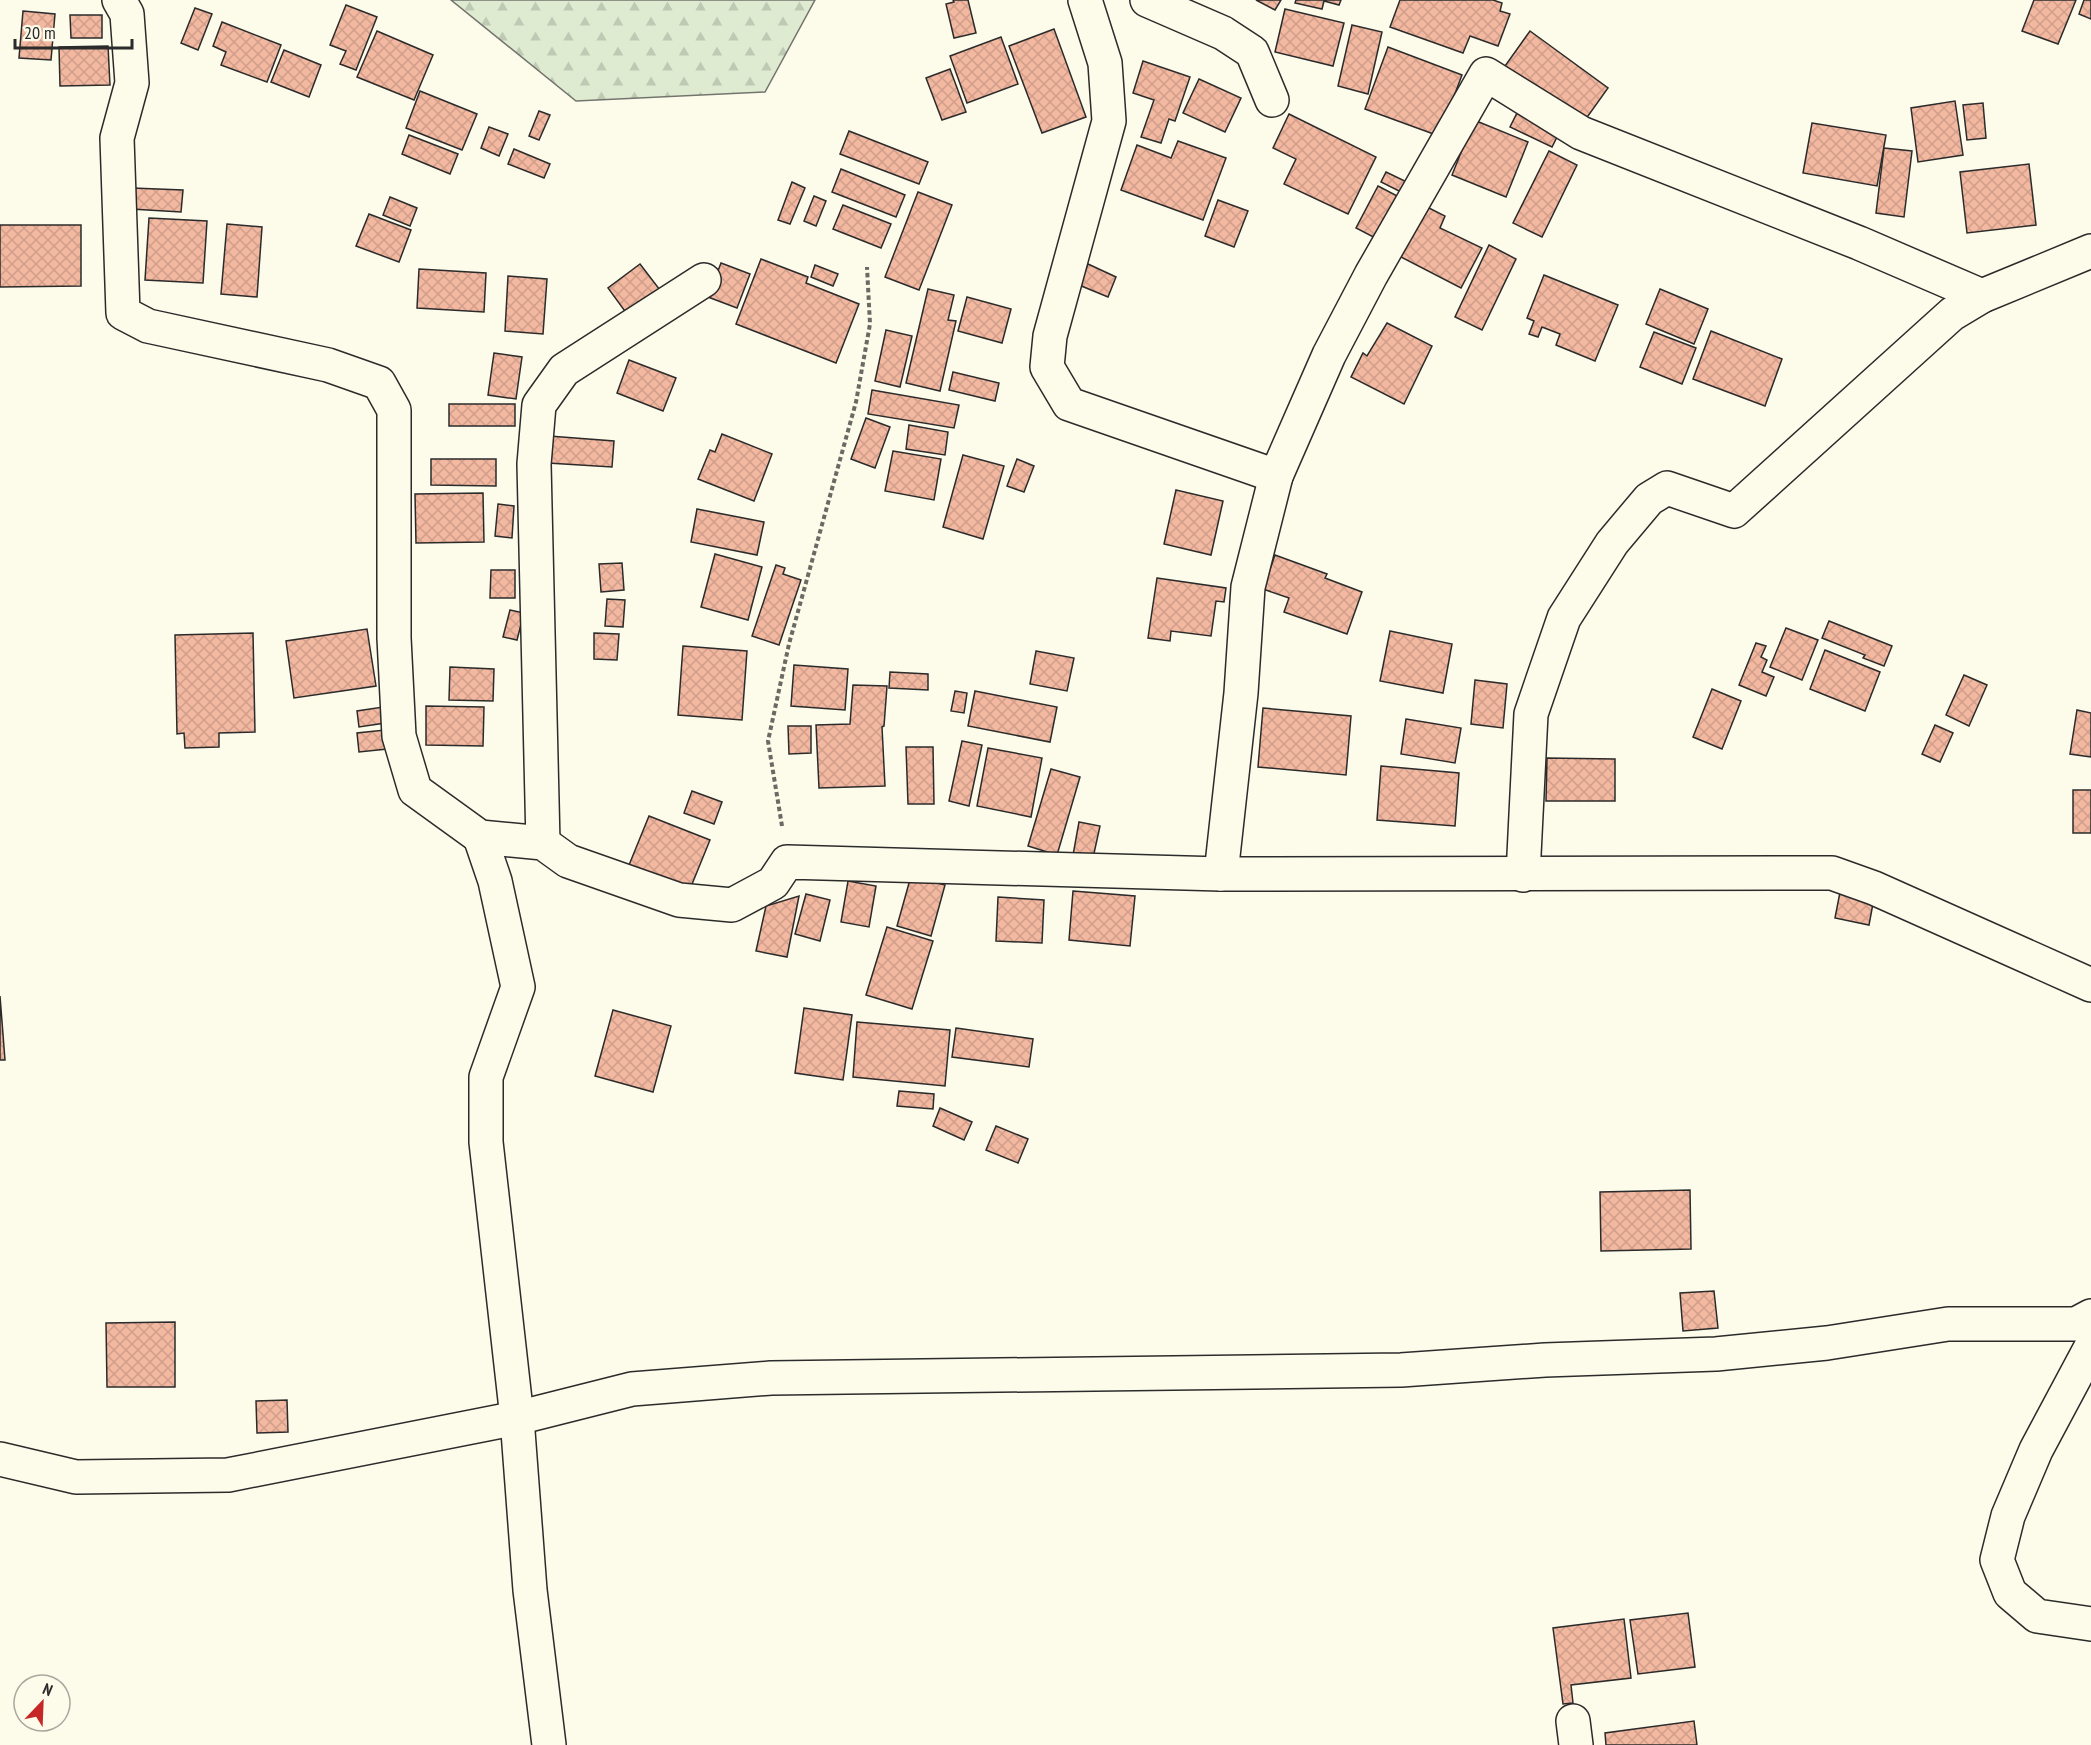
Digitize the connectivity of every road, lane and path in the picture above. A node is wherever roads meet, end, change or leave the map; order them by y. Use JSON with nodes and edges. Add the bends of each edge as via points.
{"nodes":[{"id":1,"x":119,"y":0,"type":"edge"},
{"id":2,"x":1085,"y":0,"type":"edge"},
{"id":3,"x":1147,"y":0,"type":"edge"},
{"id":4,"x":1272,"y":99,"type":"dead end"},
{"id":5,"x":2091,"y":251,"type":"edge"},
{"id":6,"x":867,"y":267,"type":"dead end"},
{"id":7,"x":704,"y":280,"type":"dead end"},
{"id":8,"x":1982,"y":296,"type":"junction"},
{"id":9,"x":1276,"y":476,"type":"junction"},
{"id":10,"x":480,"y":837,"type":"junction"},
{"id":11,"x":543,"y":843,"type":"junction"},
{"id":12,"x":787,"y":862,"type":"junction"},
{"id":13,"x":1221,"y":874,"type":"junction"},
{"id":14,"x":1523,"y":875,"type":"junction"},
{"id":15,"x":2091,"y":985,"type":"edge"},
{"id":16,"x":2091,"y":1316,"type":"edge"},
{"id":17,"x":2091,"y":1347,"type":"edge"},
{"id":18,"x":516,"y":1418,"type":"junction"},
{"id":19,"x":0,"y":1459,"type":"edge"},
{"id":20,"x":2091,"y":1624,"type":"edge"},
{"id":21,"x":549,"y":1745,"type":"edge"}],
"edges":[{"from":1,"to":10,"type":"street","via":[[127,14],[132,83],[117,138],[123,313],[147,326],[328,365],[379,383],[394,410],[394,638],[399,736],[415,790]]},
{"from":2,"to":9,"type":"street","via":[[1105,63],[1108,121],[1050,336],[1047,367],[1068,404]]},
{"from":3,"to":4,"type":"street","via":[[1223,33],[1252,52]]},
{"from":5,"to":8,"type":"street"},
{"from":6,"to":12,"type":"path","via":[[870,324],[856,402],[789,644],[768,741]]},
{"from":7,"to":11,"type":"street","via":[[564,370],[538,405],[534,464]]},
{"from":8,"to":9,"type":"street","via":[[1581,133],[1486,74],[1365,285],[1329,355]]},
{"from":8,"to":14,"type":"street","via":[[1952,314],[1734,511],[1667,488],[1649,499],[1612,543],[1564,618],[1531,714]]},
{"from":9,"to":13,"type":"street","via":[[1248,587]]},
{"from":10,"to":11,"type":"street"},
{"from":10,"to":18,"type":"street","via":[[495,881],[518,987],[486,1077],[486,1142]]},
{"from":11,"to":12,"type":"street","via":[[568,861],[679,900],[732,905],[773,883]]},
{"from":12,"to":13,"type":"street"},
{"from":13,"to":14,"type":"street"},
{"from":14,"to":15,"type":"street","via":[[1832,873]]},
{"from":16,"to":18,"type":"street","via":[[2076,1323],[1948,1324],[1827,1343],[1716,1354],[1401,1370],[771,1378],[632,1389]]},
{"from":17,"to":20,"type":"street","via":[[2036,1450],[2008,1516],[1997,1560],[2010,1593],[2037,1616]]},
{"from":18,"to":19,"type":"street","via":[[228,1475],[76,1478]]},
{"from":18,"to":21,"type":"street","via":[[530,1590]]}]}
